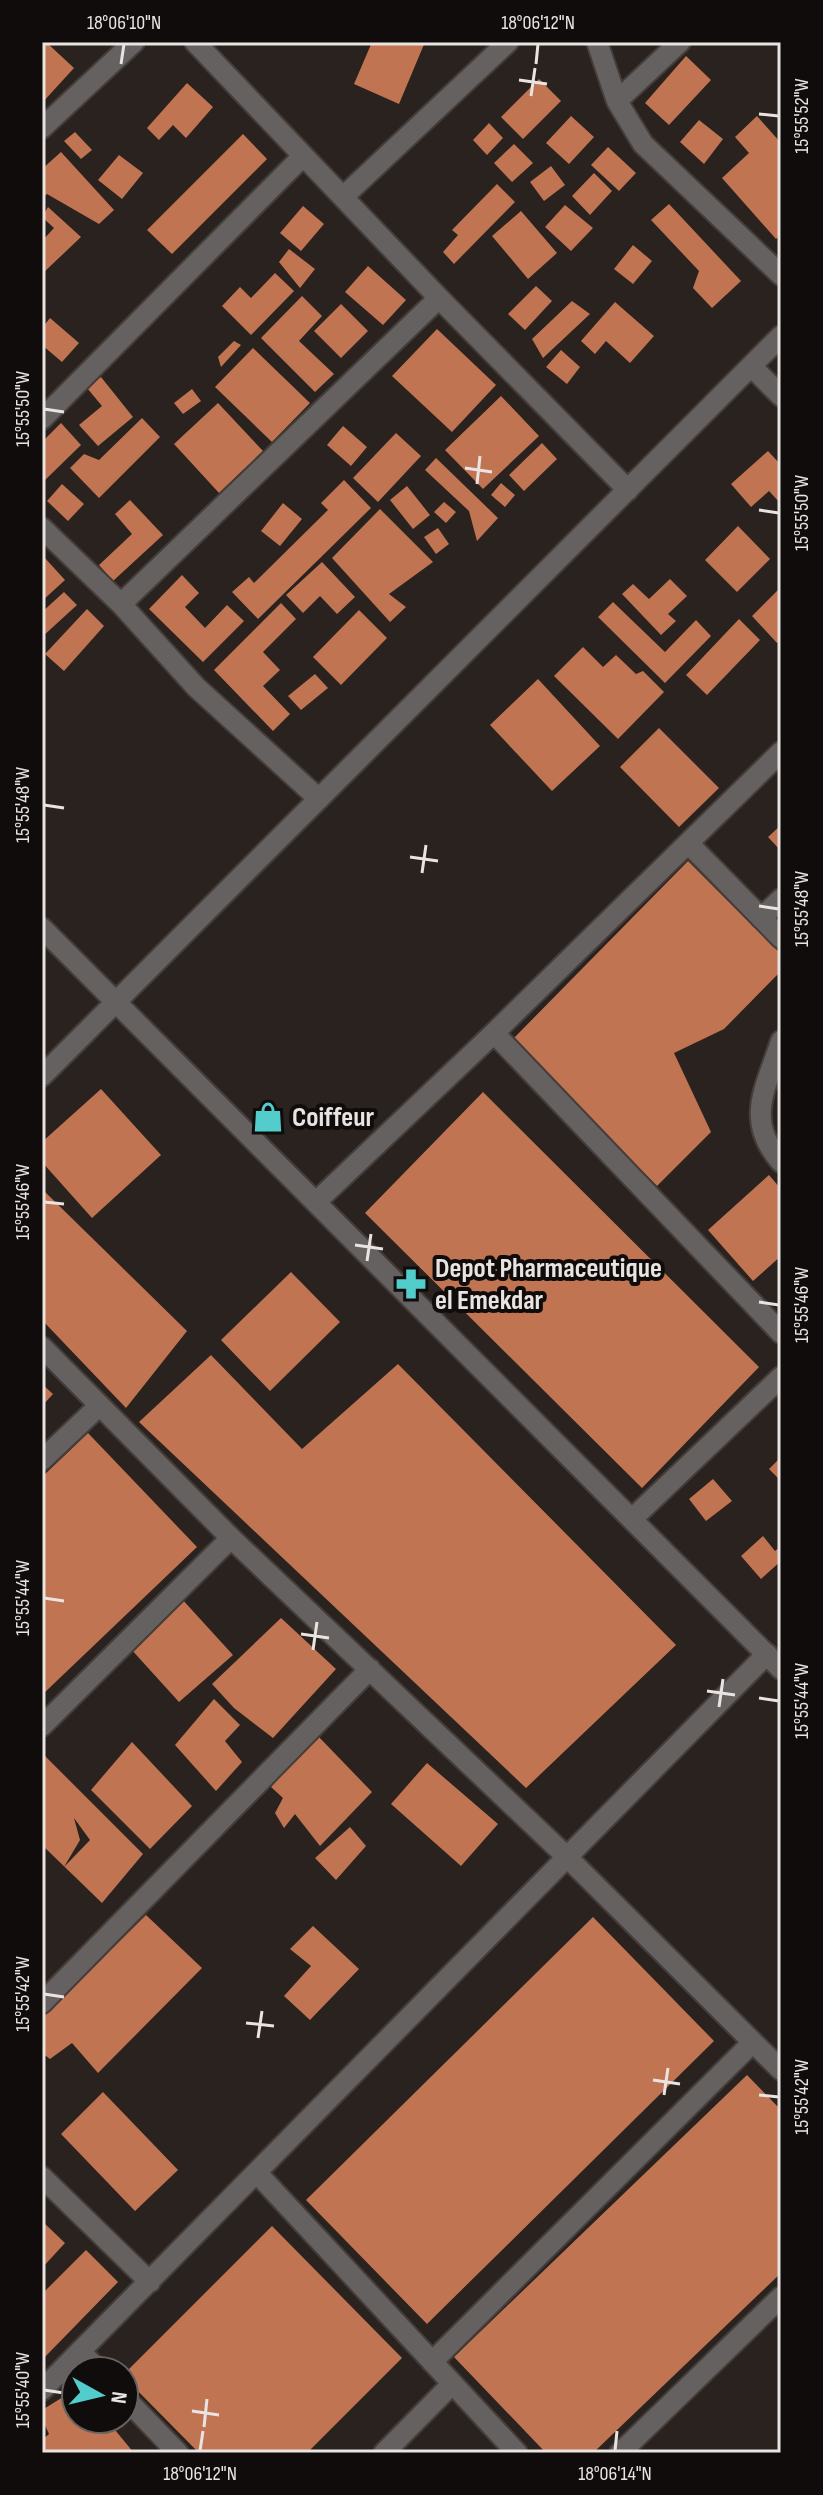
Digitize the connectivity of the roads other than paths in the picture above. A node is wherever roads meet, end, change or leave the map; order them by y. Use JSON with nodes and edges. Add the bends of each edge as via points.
{"nodes":[{"id":1,"x":134,"y":42,"type":"edge"},
{"id":2,"x":195,"y":42,"type":"edge"},
{"id":3,"x":508,"y":42,"type":"edge"},
{"id":4,"x":597,"y":42,"type":"edge"},
{"id":5,"x":680,"y":42,"type":"edge"},
{"id":6,"x":617,"y":101,"type":"junction"},
{"id":7,"x":42,"y":128,"type":"edge"},
{"id":8,"x":303,"y":156,"type":"junction"},
{"id":9,"x":343,"y":197,"type":"junction"},
{"id":10,"x":781,"y":275,"type":"edge"},
{"id":11,"x":439,"y":298,"type":"junction"},
{"id":12,"x":781,"y":336,"type":"edge"},
{"id":13,"x":751,"y":366,"type":"junction"},
{"id":14,"x":781,"y":396,"type":"edge"},
{"id":15,"x":42,"y":419,"type":"edge"},
{"id":16,"x":628,"y":490,"type":"junction"},
{"id":17,"x":42,"y":528,"type":"edge"},
{"id":18,"x":121,"y":604,"type":"junction"},
{"id":19,"x":781,"y":752,"type":"edge"},
{"id":20,"x":319,"y":799,"type":"junction"},
{"id":21,"x":688,"y":843,"type":"junction"},
{"id":22,"x":781,"y":899,"type":"edge"},
{"id":23,"x":761,"y":918,"type":"junction"},
{"id":24,"x":42,"y":928,"type":"edge"},
{"id":25,"x":781,"y":938,"type":"edge"},
{"id":26,"x":117,"y":1001,"type":"junction"},
{"id":27,"x":494,"y":1033,"type":"junction"},
{"id":28,"x":781,"y":1041,"type":"edge"},
{"id":29,"x":42,"y":1076,"type":"edge"},
{"id":30,"x":781,"y":1162,"type":"edge"},
{"id":31,"x":316,"y":1202,"type":"junction"},
{"id":32,"x":781,"y":1333,"type":"edge"},
{"id":33,"x":42,"y":1347,"type":"edge"},
{"id":34,"x":781,"y":1377,"type":"edge"},
{"id":35,"x":99,"y":1406,"type":"junction"},
{"id":36,"x":42,"y":1460,"type":"edge"},
{"id":37,"x":632,"y":1519,"type":"junction"},
{"id":38,"x":231,"y":1538,"type":"junction"},
{"id":39,"x":774,"y":1662,"type":"edge"},
{"id":40,"x":370,"y":1669,"type":"junction"},
{"id":41,"x":42,"y":1726,"type":"edge"},
{"id":42,"x":568,"y":1858,"type":"junction"},
{"id":43,"x":46,"y":1991,"type":"edge"},
{"id":44,"x":753,"y":2042,"type":"junction"},
{"id":45,"x":781,"y":2070,"type":"edge"},
{"id":46,"x":257,"y":2173,"type":"junction"},
{"id":47,"x":42,"y":2177,"type":"edge"},
{"id":48,"x":150,"y":2282,"type":"junction"},
{"id":49,"x":781,"y":2297,"type":"edge"},
{"id":50,"x":80,"y":2351,"type":"junction"},
{"id":51,"x":84,"y":2355,"type":"edge"},
{"id":52,"x":432,"y":2362,"type":"junction"},
{"id":53,"x":452,"y":2384,"type":"junction"},
{"id":54,"x":42,"y":2390,"type":"edge"},
{"id":55,"x":140,"y":2414,"type":"edge"},
{"id":56,"x":178,"y":2453,"type":"edge"},
{"id":57,"x":384,"y":2453,"type":"edge"},
{"id":58,"x":517,"y":2453,"type":"edge"},
{"id":59,"x":620,"y":2453,"type":"edge"}],
"edges":[{"from":1,"to":7,"type":"street"},
{"from":2,"to":8,"type":"street"},
{"from":3,"to":9,"type":"street"},
{"from":4,"to":6,"type":"street"},
{"from":5,"to":6,"type":"street"},
{"from":6,"to":10,"type":"street","via":[[643,144]]},
{"from":8,"to":9,"type":"street"},
{"from":8,"to":15,"type":"street"},
{"from":9,"to":11,"type":"street"},
{"from":11,"to":16,"type":"street"},
{"from":11,"to":18,"type":"street"},
{"from":12,"to":13,"type":"street"},
{"from":13,"to":14,"type":"street"},
{"from":13,"to":16,"type":"street"},
{"from":16,"to":20,"type":"street"},
{"from":17,"to":18,"type":"street"},
{"from":18,"to":20,"type":"street","via":[[196,687]]},
{"from":19,"to":21,"type":"street"},
{"from":20,"to":26,"type":"street"},
{"from":21,"to":23,"type":"street"},
{"from":21,"to":27,"type":"street"},
{"from":22,"to":23,"type":"street"},
{"from":23,"to":25,"type":"street"},
{"from":24,"to":26,"type":"street"},
{"from":26,"to":29,"type":"street"},
{"from":26,"to":31,"type":"street"},
{"from":27,"to":31,"type":"street"},
{"from":27,"to":32,"type":"street"},
{"from":28,"to":30,"type":"street","via":[[761,1103],[760,1126],[766,1145]]},
{"from":31,"to":37,"type":"street"},
{"from":33,"to":35,"type":"street"},
{"from":34,"to":37,"type":"street"},
{"from":35,"to":36,"type":"street"},
{"from":35,"to":38,"type":"street"},
{"from":37,"to":39,"type":"street"},
{"from":38,"to":40,"type":"street"},
{"from":38,"to":41,"type":"street"},
{"from":39,"to":42,"type":"street"},
{"from":40,"to":42,"type":"street"},
{"from":40,"to":43,"type":"street"},
{"from":42,"to":44,"type":"street"},
{"from":42,"to":46,"type":"street"},
{"from":44,"to":45,"type":"street"},
{"from":44,"to":52,"type":"street"},
{"from":46,"to":48,"type":"street"},
{"from":46,"to":52,"type":"street"},
{"from":47,"to":48,"type":"street"},
{"from":48,"to":50,"type":"street"},
{"from":49,"to":59,"type":"street"},
{"from":50,"to":51,"type":"street"},
{"from":50,"to":54,"type":"street"},
{"from":52,"to":53,"type":"street"},
{"from":53,"to":57,"type":"street"},
{"from":53,"to":58,"type":"street"},
{"from":55,"to":56,"type":"street"}]}
